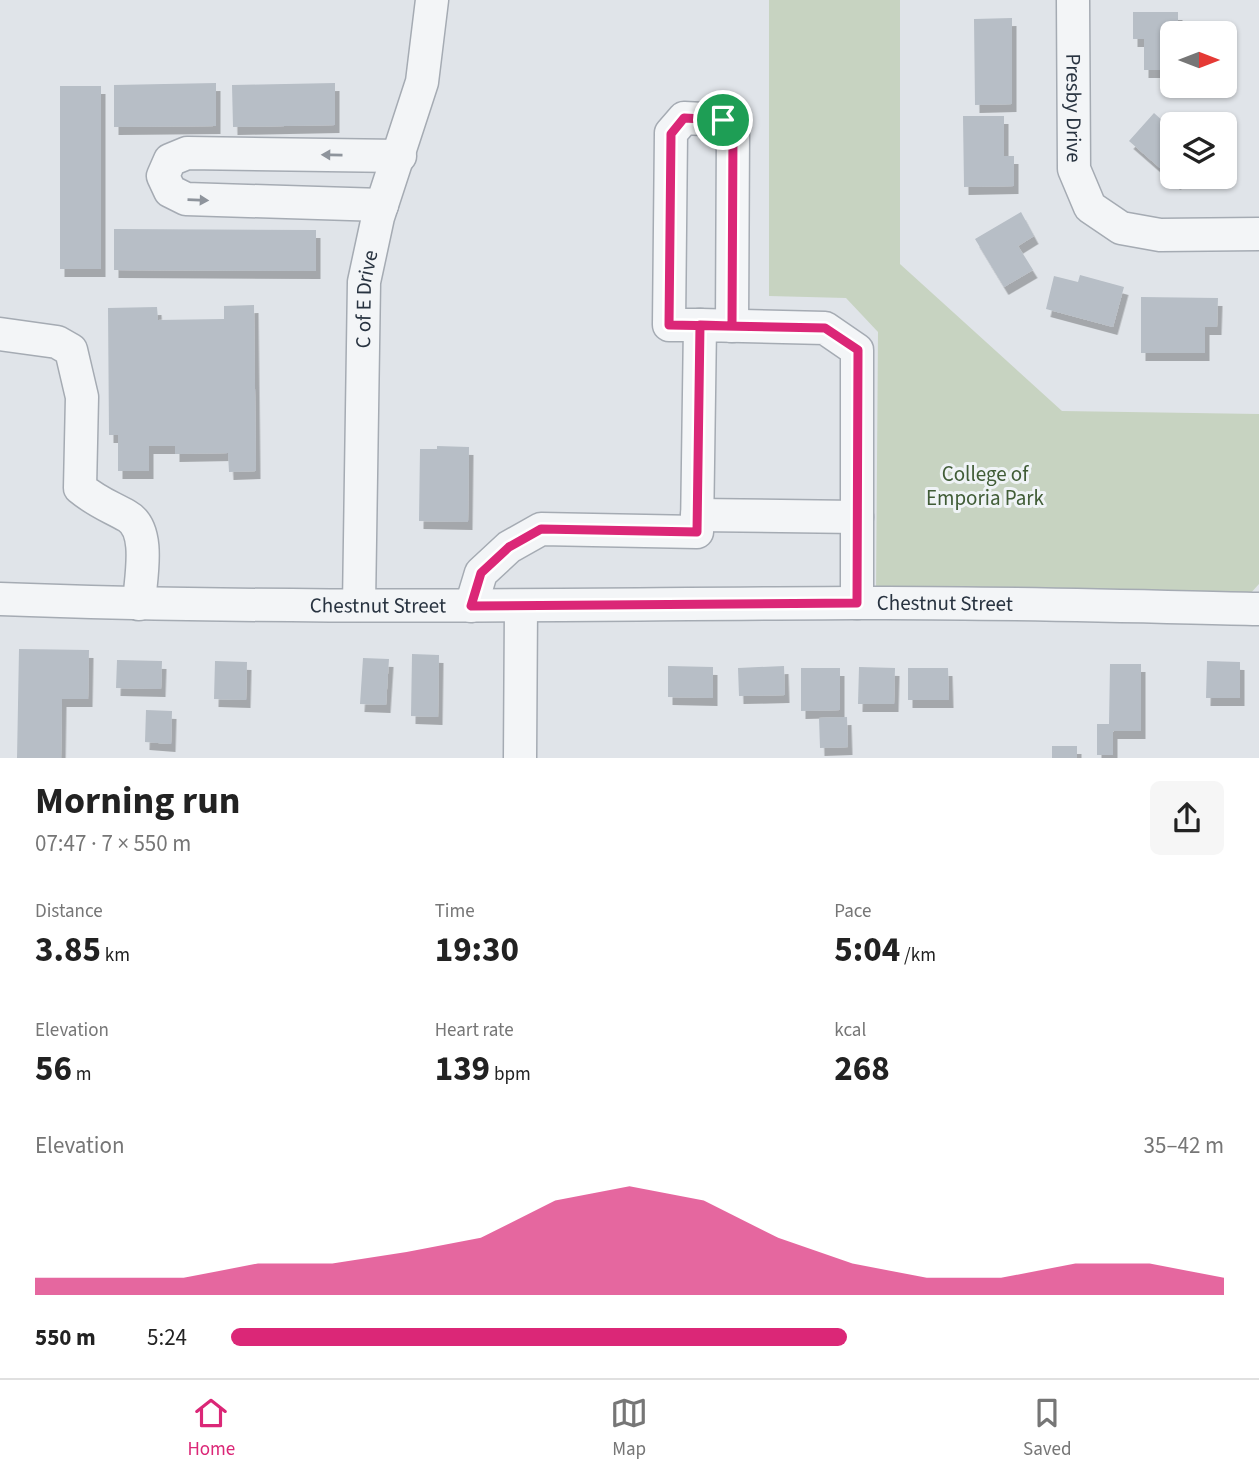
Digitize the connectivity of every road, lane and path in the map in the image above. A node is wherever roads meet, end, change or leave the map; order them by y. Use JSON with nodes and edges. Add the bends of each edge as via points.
{"nodes":[{"id":1,"x":432,"y":0,"type":"edge"},
{"id":2,"x":1073,"y":0,"type":"edge"},
{"id":3,"x":400,"y":156,"type":"junction"},
{"id":4,"x":382,"y":205,"type":"junction"},
{"id":5,"x":1259,"y":234,"type":"edge"},
{"id":6,"x":700,"y":325,"type":"junction"},
{"id":7,"x":732,"y":326,"type":"junction"},
{"id":8,"x":0,"y":334,"type":"edge"},
{"id":9,"x":697,"y":515,"type":"junction"},
{"id":10,"x":858,"y":517,"type":"junction"},
{"id":11,"x":0,"y":598,"type":"edge"},
{"id":12,"x":857,"y":603,"type":"junction"},
{"id":13,"x":139,"y":604,"type":"junction"},
{"id":14,"x":359,"y":606,"type":"junction"},
{"id":15,"x":471,"y":606,"type":"junction"},
{"id":16,"x":521,"y":606,"type":"junction"},
{"id":17,"x":1259,"y":609,"type":"edge"},
{"id":18,"x":520,"y":758,"type":"edge"}],
"edges":[{"from":1,"to":3,"type":"street","name":"C of E Drive","via":[[422,82]]},
{"from":2,"to":5,"type":"street","name":"Presby Drive","via":[[1074,169],[1090,207],[1121,228],[1160,235]]},
{"from":3,"to":4,"type":"street","name":"C of E Drive"},
{"from":3,"to":4,"type":"street","one_way":true,"via":[[187,153],[170,160],[163,176],[170,191],[186,199]]},
{"from":4,"to":14,"type":"street","name":"C of E Drive","via":[[364,282]]},
{"from":6,"to":7,"type":"street"},
{"from":6,"to":7,"type":"street","via":[[669,325],[671,134],[684,118],[723,120],[733,131]]},
{"from":6,"to":9,"type":"street"},
{"from":7,"to":10,"type":"street","via":[[825,328],[858,350]]},
{"from":8,"to":13,"type":"street","via":[[57,342],[71,350],[82,397],[80,488],[99,505],[130,517],[142,538]]},
{"from":9,"to":10,"type":"street"},
{"from":9,"to":15,"type":"street","via":[[697,532],[541,529],[509,547],[481,573]]},
{"from":10,"to":12,"type":"street"},
{"from":11,"to":13,"type":"street","name":"Chestnut Street"},
{"from":12,"to":16,"type":"street","name":"Chestnut Street"},
{"from":12,"to":17,"type":"street","name":"Chestnut Street"},
{"from":13,"to":14,"type":"street","name":"Chestnut Street"},
{"from":14,"to":15,"type":"street","name":"Chestnut Street"},
{"from":15,"to":16,"type":"street","name":"Chestnut Street"},
{"from":16,"to":18,"type":"street"}]}
